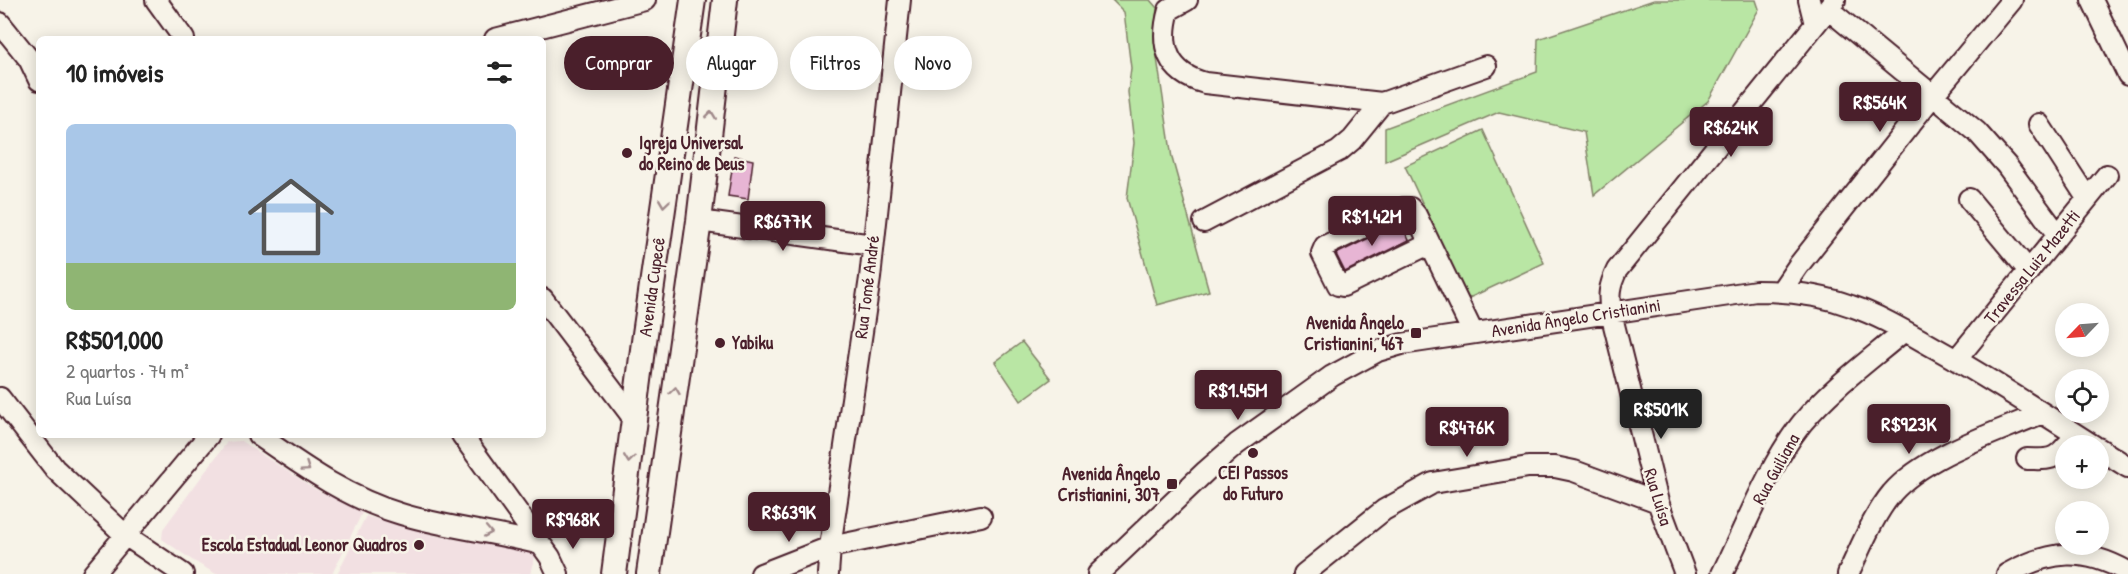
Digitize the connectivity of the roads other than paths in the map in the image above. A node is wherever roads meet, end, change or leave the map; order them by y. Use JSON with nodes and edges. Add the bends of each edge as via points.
{"nodes":[{"id":1,"x":156,"y":0,"type":"edge"},
{"id":2,"x":645,"y":0,"type":"edge"},
{"id":3,"x":693,"y":0,"type":"edge"},
{"id":4,"x":725,"y":0,"type":"edge"},
{"id":5,"x":900,"y":0,"type":"edge"},
{"id":6,"x":1187,"y":0,"type":"edge"},
{"id":7,"x":1809,"y":0,"type":"edge"},
{"id":8,"x":2013,"y":0,"type":"edge"},
{"id":9,"x":2092,"y":0,"type":"edge"},
{"id":10,"x":1832,"y":4,"type":"edge"},
{"id":11,"x":0,"y":23,"type":"edge"},
{"id":12,"x":1815,"y":24,"type":"junction"},
{"id":13,"x":182,"y":36,"type":"edge"},
{"id":14,"x":507,"y":36,"type":"edge"},
{"id":15,"x":1486,"y":66,"type":"dead end"},
{"id":16,"x":36,"y":74,"type":"edge"},
{"id":17,"x":2128,"y":75,"type":"edge"},
{"id":18,"x":1934,"y":94,"type":"junction"},
{"id":19,"x":1382,"y":103,"type":"junction"},
{"id":20,"x":2039,"y":124,"type":"dead end"},
{"id":21,"x":2108,"y":176,"type":"dead end"},
{"id":22,"x":2087,"y":198,"type":"junction"},
{"id":23,"x":1968,"y":199,"type":"dead end"},
{"id":24,"x":699,"y":221,"type":"junction"},
{"id":25,"x":1204,"y":222,"type":"dead end"},
{"id":26,"x":2058,"y":235,"type":"junction"},
{"id":27,"x":1429,"y":244,"type":"junction"},
{"id":28,"x":873,"y":245,"type":"junction"},
{"id":29,"x":2029,"y":272,"type":"junction"},
{"id":30,"x":1781,"y":291,"type":"junction"},
{"id":31,"x":546,"y":303,"type":"edge"},
{"id":32,"x":1611,"y":313,"type":"junction"},
{"id":33,"x":1904,"y":331,"type":"junction"},
{"id":34,"x":1473,"y":333,"type":"junction"},
{"id":35,"x":1956,"y":360,"type":"junction"},
{"id":36,"x":0,"y":398,"type":"edge"},
{"id":37,"x":2042,"y":413,"type":"junction"},
{"id":38,"x":634,"y":418,"type":"junction"},
{"id":39,"x":2062,"y":435,"type":"edge"},
{"id":40,"x":206,"y":438,"type":"edge"},
{"id":41,"x":262,"y":438,"type":"edge"},
{"id":42,"x":464,"y":438,"type":"edge"},
{"id":43,"x":2109,"y":455,"type":"edge"},
{"id":44,"x":2055,"y":457,"type":"edge"},
{"id":45,"x":2026,"y":459,"type":"dead end"},
{"id":46,"x":2128,"y":467,"type":"edge"},
{"id":47,"x":1658,"y":502,"type":"junction"},
{"id":48,"x":981,"y":516,"type":"dead end"},
{"id":49,"x":125,"y":535,"type":"junction"},
{"id":50,"x":830,"y":547,"type":"junction"},
{"id":51,"x":550,"y":558,"type":"edge"},
{"id":52,"x":2128,"y":572,"type":"edge"},
{"id":53,"x":93,"y":574,"type":"edge"},
{"id":54,"x":183,"y":574,"type":"edge"},
{"id":55,"x":574,"y":574,"type":"edge"},
{"id":56,"x":614,"y":574,"type":"edge"},
{"id":57,"x":649,"y":574,"type":"edge"},
{"id":58,"x":761,"y":574,"type":"edge"},
{"id":59,"x":828,"y":574,"type":"edge"},
{"id":60,"x":1098,"y":574,"type":"edge"},
{"id":61,"x":1306,"y":574,"type":"edge"},
{"id":62,"x":1685,"y":574,"type":"edge"},
{"id":63,"x":1722,"y":574,"type":"edge"},
{"id":64,"x":1848,"y":574,"type":"edge"},
{"id":65,"x":2007,"y":574,"type":"edge"}],
"edges":[{"from":1,"to":13,"type":"street"},
{"from":2,"to":14,"type":"street"},
{"from":3,"to":38,"type":"main road","name":"Avenida Cupecê","one_way":true},
{"from":24,"to":4,"type":"main road","name":"Avenida Cupecê","one_way":true},
{"from":5,"to":28,"type":"street","name":"Rua Tomé André"},
{"from":6,"to":19,"type":"street","via":[[1169,10],[1164,26],[1170,58],[1189,79]]},
{"from":7,"to":12,"type":"street"},
{"from":8,"to":18,"type":"street"},
{"from":9,"to":17,"type":"street"},
{"from":10,"to":12,"type":"street","name":"Rua Luísa"},
{"from":10,"to":18,"type":"street"},
{"from":11,"to":16,"type":"street"},
{"from":12,"to":32,"type":"street","name":"Rua Luísa","via":[[1617,270],[1608,297]]},
{"from":15,"to":19,"type":"street"},
{"from":18,"to":26,"type":"street","via":[[1989,144]]},
{"from":18,"to":30,"type":"street"},
{"from":19,"to":25,"type":"street","via":[[1339,151]]},
{"from":20,"to":22,"type":"street"},
{"from":21,"to":22,"type":"street","name":"Travessa Luiz Mazetti"},
{"from":22,"to":26,"type":"street","name":"Travessa Luiz Mazetti"},
{"from":23,"to":29,"type":"street"},
{"from":24,"to":28,"type":"street"},
{"from":57,"to":24,"type":"main road","name":"Avenida Cupecê","one_way":true},
{"from":26,"to":29,"type":"street","name":"Travessa Luiz Mazetti"},
{"from":27,"to":27,"type":"street","via":[[1343,286],[1338,285],[1322,253],[1324,246],[1407,207],[1416,214]]},
{"from":27,"to":34,"type":"street"},
{"from":28,"to":50,"type":"street","name":"Rua Tomé André"},
{"from":29,"to":35,"type":"street","name":"Travessa Luiz Mazetti"},
{"from":30,"to":32,"type":"street","name":"Avenida Ângelo Cristianini","via":[[1756,291]]},
{"from":30,"to":33,"type":"street","name":"Avenida Ângelo Cristianini","via":[[1851,306]]},
{"from":31,"to":38,"type":"street"},
{"from":32,"to":34,"type":"street","name":"Avenida Ângelo Cristianini"},
{"from":32,"to":47,"type":"street","name":"Rua Luísa"},
{"from":33,"to":35,"type":"street","name":"Avenida Ângelo Cristianini"},
{"from":33,"to":63,"type":"street","name":"Rua Guiliana","via":[[1831,392],[1801,424],[1778,459]]},
{"from":34,"to":60,"type":"street","name":"Avenida Ângelo Cristianini","via":[[1378,351],[1332,376],[1206,471]]},
{"from":35,"to":37,"type":"street","name":"Avenida Ângelo Cristianini"},
{"from":36,"to":49,"type":"street","via":[[55,469]]},
{"from":37,"to":39,"type":"street","name":"Avenida Ângelo Cristianini"},
{"from":37,"to":64,"type":"street","via":[[1941,457],[1914,474],[1879,511]]},
{"from":38,"to":56,"type":"main road","name":"Avenida Cupecê","one_way":true},
{"from":40,"to":49,"type":"street"},
{"from":41,"to":51,"type":"street","one_way":true,"via":[[327,483],[366,501]]},
{"from":42,"to":51,"type":"street"},
{"from":43,"to":46,"type":"street"},
{"from":44,"to":45,"type":"street"},
{"from":47,"to":61,"type":"street","via":[[1555,467],[1528,467],[1433,483],[1384,510]]},
{"from":47,"to":62,"type":"street","name":"Rua Luísa"},
{"from":48,"to":50,"type":"street"},
{"from":49,"to":53,"type":"street"},
{"from":49,"to":54,"type":"street"},
{"from":50,"to":58,"type":"street"},
{"from":50,"to":59,"type":"street","name":"Rua Tomé André"},
{"from":51,"to":55,"type":"street"},
{"from":52,"to":65,"type":"street","via":[[2094,557],[2072,554],[2054,555]]}]}
